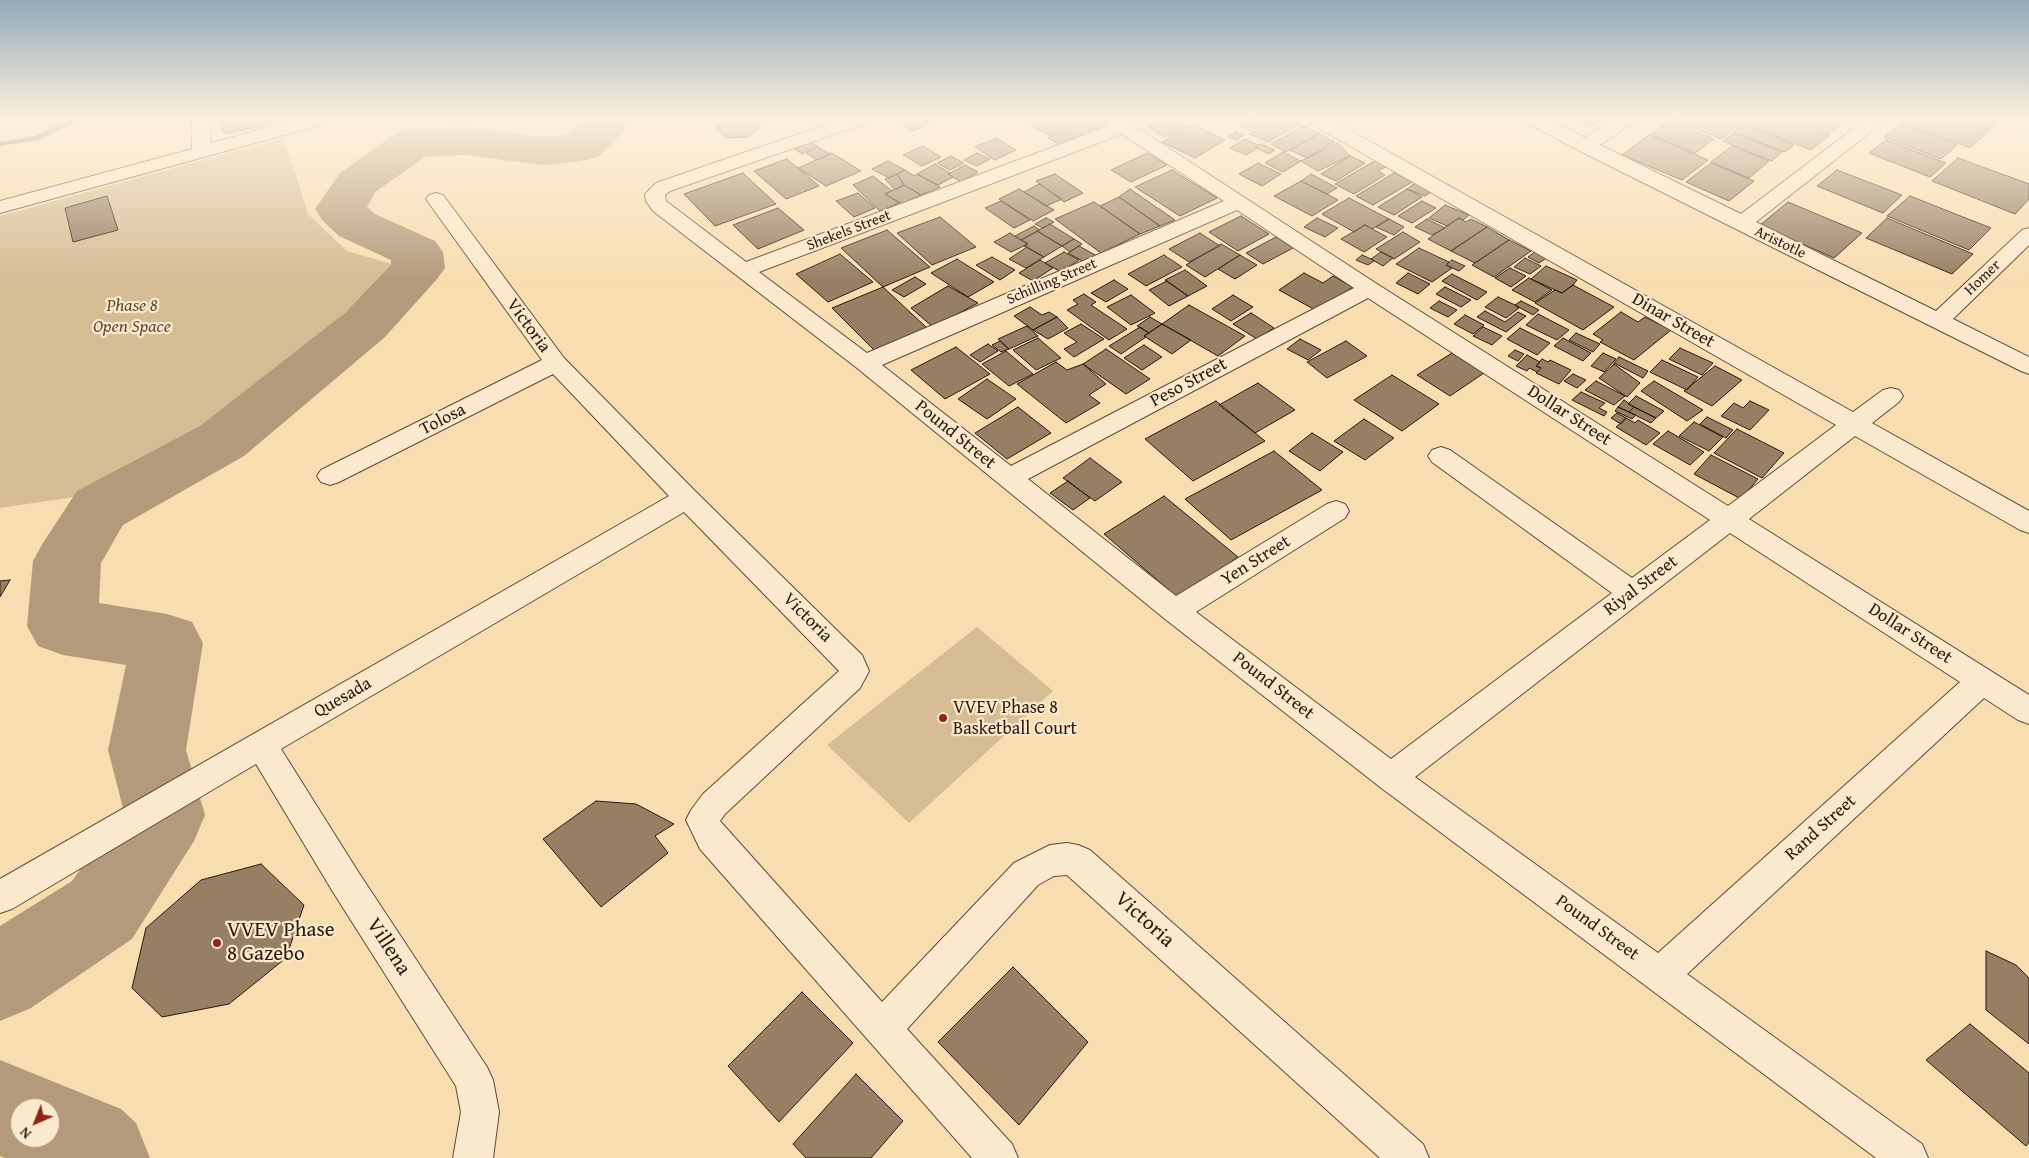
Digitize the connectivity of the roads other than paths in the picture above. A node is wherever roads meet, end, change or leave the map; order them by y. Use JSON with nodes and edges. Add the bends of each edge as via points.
{"nodes":[{"id":1,"x":125,"y":173,"type":"edge"},
{"id":2,"x":703,"y":173,"type":"edge"},
{"id":3,"x":991,"y":173,"type":"edge"},
{"id":4,"x":1194,"y":173,"type":"edge"},
{"id":5,"x":1411,"y":173,"type":"edge"},
{"id":6,"x":1639,"y":173,"type":"edge"},
{"id":7,"x":1807,"y":173,"type":"edge"},
{"id":8,"x":436,"y":199,"type":"dead end"},
{"id":9,"x":1239,"y":202,"type":"junction"},
{"id":10,"x":0,"y":207,"type":"edge"},
{"id":11,"x":1741,"y":224,"type":"junction"},
{"id":12,"x":2029,"y":234,"type":"edge"},
{"id":13,"x":743,"y":271,"type":"junction"},
{"id":14,"x":1369,"y":289,"type":"junction"},
{"id":15,"x":1938,"y":321,"type":"junction"},
{"id":16,"x":556,"y":363,"type":"junction"},
{"id":17,"x":865,"y":363,"type":"junction"},
{"id":18,"x":2029,"y":366,"type":"edge"},
{"id":19,"x":1891,"y":396,"type":"dead end"},
{"id":20,"x":1854,"y":424,"type":"junction"},
{"id":21,"x":1441,"y":456,"type":"dead end"},
{"id":22,"x":330,"y":476,"type":"dead end"},
{"id":23,"x":1009,"y":478,"type":"junction"},
{"id":24,"x":686,"y":498,"type":"junction"},
{"id":25,"x":1336,"y":511,"type":"dead end"},
{"id":26,"x":1729,"y":519,"type":"junction"},
{"id":27,"x":2029,"y":523,"type":"edge"},
{"id":28,"x":1632,"y":593,"type":"junction"},
{"id":29,"x":1175,"y":611,"type":"junction"},
{"id":30,"x":1982,"y":680,"type":"junction"},
{"id":31,"x":2029,"y":711,"type":"edge"},
{"id":32,"x":262,"y":746,"type":"junction"},
{"id":33,"x":1390,"y":776,"type":"junction"},
{"id":34,"x":0,"y":897,"type":"edge"},
{"id":35,"x":1660,"y":975,"type":"junction"},
{"id":36,"x":882,"y":1029,"type":"junction"},
{"id":37,"x":473,"y":1158,"type":"edge"},
{"id":38,"x":998,"y":1158,"type":"edge"},
{"id":39,"x":1410,"y":1158,"type":"edge"},
{"id":40,"x":1908,"y":1158,"type":"edge"}],
"edges":[{"from":1,"to":10,"type":"street"},
{"from":2,"to":13,"type":"street","name":"Pound Street","via":[[663,187],[655,194],[656,202]]},
{"from":3,"to":13,"type":"street","name":"Shekels Street"},
{"from":4,"to":9,"type":"street","name":"Dollar Street"},
{"from":5,"to":20,"type":"street","name":"Dinar Street"},
{"from":6,"to":11,"type":"street","name":"Aristotle"},
{"from":7,"to":11,"type":"street"},
{"from":8,"to":16,"type":"street","name":"Victoria"},
{"from":9,"to":14,"type":"street","name":"Dollar Street"},
{"from":9,"to":17,"type":"street","name":"Schilling Street"},
{"from":11,"to":15,"type":"street","name":"Aristotle"},
{"from":12,"to":15,"type":"street","name":"Homer"},
{"from":13,"to":17,"type":"street","name":"Pound Street"},
{"from":14,"to":23,"type":"street","name":"Peso Street"},
{"from":14,"to":26,"type":"street","name":"Dollar Street"},
{"from":15,"to":18,"type":"street","name":"Aristotle"},
{"from":16,"to":22,"type":"street","name":"Tolosa"},
{"from":16,"to":24,"type":"street","name":"Victoria"},
{"from":17,"to":23,"type":"street","name":"Pound Street"},
{"from":19,"to":20,"type":"street","name":"Riyal Street"},
{"from":20,"to":26,"type":"street","name":"Riyal Street"},
{"from":20,"to":27,"type":"street","name":"Dinar Street"},
{"from":21,"to":28,"type":"street"},
{"from":23,"to":29,"type":"street","name":"Pound Street"},
{"from":24,"to":32,"type":"street","name":"Quesada"},
{"from":24,"to":36,"type":"street","name":"Victoria","via":[[852,664],[854,670],[850,679],[714,804],[702,820],[712,838]]},
{"from":25,"to":29,"type":"street","name":"Yen Street"},
{"from":26,"to":28,"type":"street","name":"Riyal Street"},
{"from":26,"to":30,"type":"street","name":"Dollar Street"},
{"from":28,"to":33,"type":"street","name":"Riyal Street"},
{"from":29,"to":33,"type":"street","name":"Pound Street"},
{"from":30,"to":31,"type":"street","name":"Dollar Street"},
{"from":30,"to":35,"type":"street","name":"Rand Street"},
{"from":32,"to":34,"type":"street","name":"Quesada"},
{"from":32,"to":37,"type":"street","name":"Villena","via":[[345,882],[474,1080],[480,1112]]},
{"from":33,"to":35,"type":"street","name":"Pound Street"},
{"from":35,"to":40,"type":"street","name":"Pound Street"},
{"from":36,"to":38,"type":"street","name":"Victoria"},
{"from":36,"to":39,"type":"street","name":"Victoria","via":[[1026,874],[1050,861],[1078,861]]}]}
